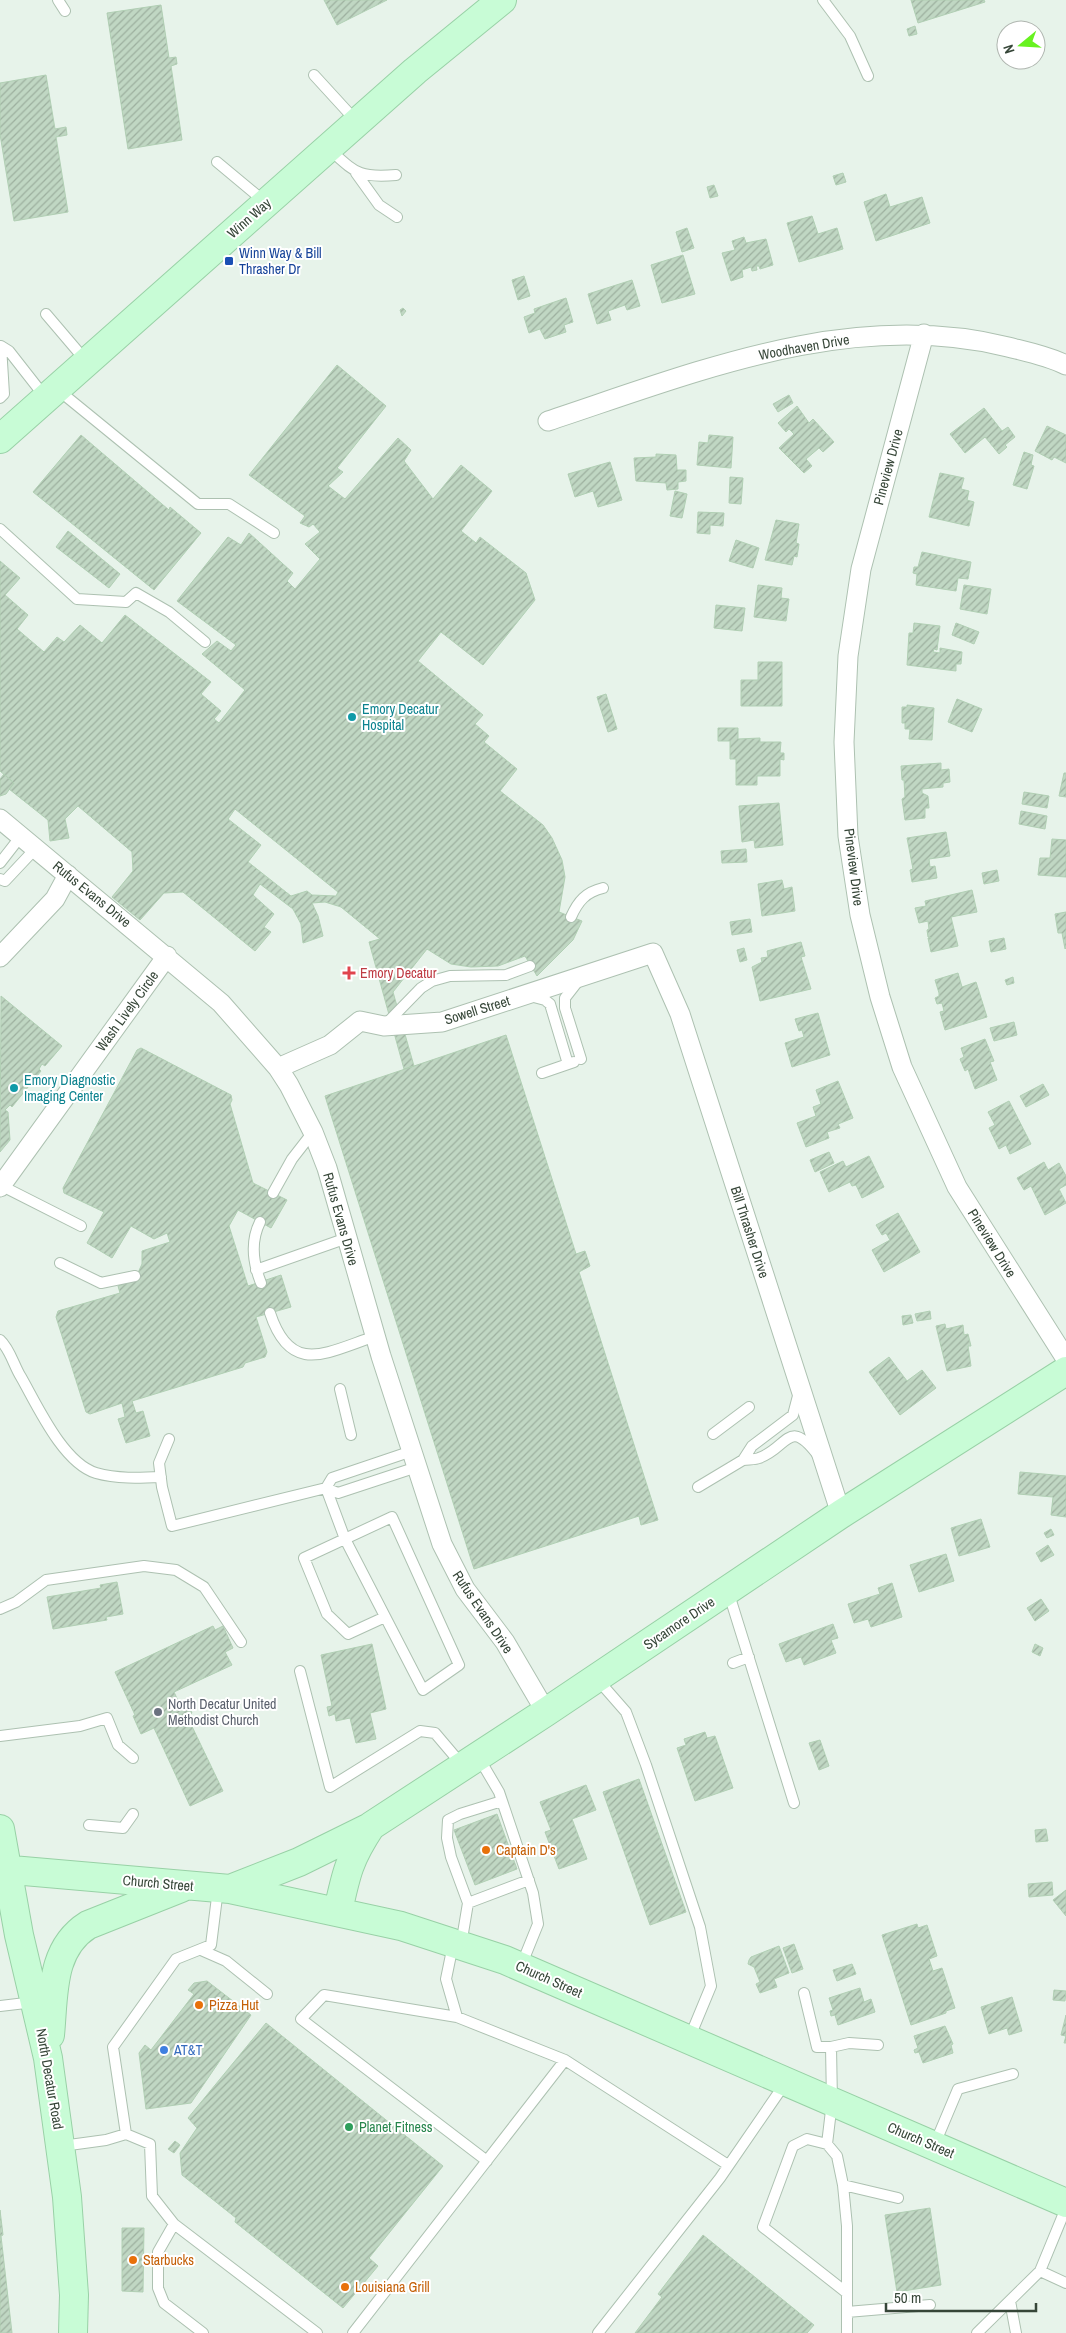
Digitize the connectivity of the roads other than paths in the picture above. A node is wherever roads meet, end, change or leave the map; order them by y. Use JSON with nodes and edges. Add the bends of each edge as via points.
{"nodes":[{"id":1,"x":58,"y":0,"type":"edge"},
{"id":2,"x":823,"y":0,"type":"edge"},
{"id":3,"x":497,"y":1,"type":"edge"},
{"id":4,"x":65,"y":11,"type":"dead end"},
{"id":5,"x":314,"y":75,"type":"dead end"},
{"id":6,"x":868,"y":76,"type":"dead end"},
{"id":7,"x":357,"y":122,"type":"junction"},
{"id":8,"x":328,"y":148,"type":"junction"},
{"id":9,"x":217,"y":162,"type":"dead end"},
{"id":10,"x":356,"y":173,"type":"junction"},
{"id":11,"x":396,"y":175,"type":"dead end"},
{"id":12,"x":266,"y":203,"type":"junction"},
{"id":13,"x":397,"y":217,"type":"dead end"},
{"id":14,"x":46,"y":314,"type":"dead end"},
{"id":15,"x":924,"y":334,"type":"junction"},
{"id":16,"x":1,"y":345,"type":"edge"},
{"id":17,"x":88,"y":362,"type":"junction"},
{"id":18,"x":1066,"y":365,"type":"edge"},
{"id":19,"x":52,"y":394,"type":"junction"},
{"id":20,"x":0,"y":398,"type":"edge"},
{"id":21,"x":548,"y":421,"type":"dead end"},
{"id":22,"x":0,"y":439,"type":"edge"},
{"id":23,"x":0,"y":529,"type":"edge"},
{"id":24,"x":274,"y":533,"type":"dead end"},
{"id":25,"x":205,"y":642,"type":"dead end"},
{"id":26,"x":0,"y":819,"type":"edge"},
{"id":27,"x":21,"y":836,"type":"junction"},
{"id":28,"x":36,"y":848,"type":"junction"},
{"id":29,"x":0,"y":863,"type":"edge"},
{"id":30,"x":68,"y":875,"type":"junction"},
{"id":31,"x":0,"y":879,"type":"edge"},
{"id":32,"x":603,"y":888,"type":"dead end"},
{"id":33,"x":571,"y":917,"type":"dead end"},
{"id":34,"x":653,"y":953,"type":"joint"},
{"id":35,"x":167,"y":956,"type":"junction"},
{"id":36,"x":0,"y":957,"type":"edge"},
{"id":37,"x":530,"y":966,"type":"dead end"},
{"id":38,"x":583,"y":977,"type":"junction"},
{"id":39,"x":524,"y":996,"type":"junction"},
{"id":40,"x":384,"y":1026,"type":"junction"},
{"id":41,"x":568,"y":1064,"type":"junction"},
{"id":42,"x":278,"y":1068,"type":"junction"},
{"id":43,"x":542,"y":1073,"type":"dead end"},
{"id":44,"x":313,"y":1132,"type":"junction"},
{"id":45,"x":1,"y":1186,"type":"edge"},
{"id":46,"x":273,"y":1193,"type":"dead end"},
{"id":47,"x":260,"y":1222,"type":"dead end"},
{"id":48,"x":81,"y":1226,"type":"dead end"},
{"id":49,"x":347,"y":1238,"type":"junction"},
{"id":50,"x":60,"y":1263,"type":"dead end"},
{"id":51,"x":256,"y":1270,"type":"junction"},
{"id":52,"x":135,"y":1276,"type":"dead end"},
{"id":53,"x":261,"y":1283,"type":"dead end"},
{"id":54,"x":270,"y":1313,"type":"dead end"},
{"id":55,"x":376,"y":1336,"type":"junction"},
{"id":56,"x":0,"y":1340,"type":"edge"},
{"id":57,"x":1066,"y":1360,"type":"edge"},
{"id":58,"x":1066,"y":1371,"type":"edge"},
{"id":59,"x":800,"y":1385,"type":"junction"},
{"id":60,"x":340,"y":1389,"type":"dead end"},
{"id":61,"x":749,"y":1407,"type":"dead end"},
{"id":62,"x":713,"y":1434,"type":"dead end"},
{"id":63,"x":351,"y":1435,"type":"dead end"},
{"id":64,"x":169,"y":1439,"type":"dead end"},
{"id":65,"x":414,"y":1459,"type":"junction"},
{"id":66,"x":743,"y":1460,"type":"junction"},
{"id":67,"x":824,"y":1462,"type":"junction"},
{"id":68,"x":161,"y":1478,"type":"junction"},
{"id":69,"x":698,"y":1487,"type":"dead end"},
{"id":70,"x":326,"y":1488,"type":"junction"},
{"id":71,"x":841,"y":1514,"type":"junction"},
{"id":72,"x":346,"y":1539,"type":"junction"},
{"id":73,"x":727,"y":1590,"type":"junction"},
{"id":74,"x":0,"y":1609,"type":"edge"},
{"id":75,"x":385,"y":1617,"type":"junction"},
{"id":76,"x":241,"y":1642,"type":"dead end"},
{"id":77,"x":749,"y":1657,"type":"junction"},
{"id":78,"x":733,"y":1663,"type":"dead end"},
{"id":79,"x":300,"y":1670,"type":"dead end"},
{"id":80,"x":597,"y":1678,"type":"junction"},
{"id":81,"x":546,"y":1712,"type":"junction"},
{"id":82,"x":0,"y":1736,"type":"edge"},
{"id":83,"x":133,"y":1758,"type":"dead end"},
{"id":84,"x":471,"y":1761,"type":"junction"},
{"id":85,"x":502,"y":1801,"type":"junction"},
{"id":86,"x":794,"y":1803,"type":"dead end"},
{"id":87,"x":132,"y":1814,"type":"dead end"},
{"id":88,"x":89,"y":1825,"type":"dead end"},
{"id":89,"x":371,"y":1826,"type":"junction"},
{"id":90,"x":0,"y":1829,"type":"edge"},
{"id":91,"x":3,"y":1869,"type":"edge"},
{"id":92,"x":529,"y":1880,"type":"junction"},
{"id":93,"x":187,"y":1886,"type":"junction"},
{"id":94,"x":224,"y":1888,"type":"junction"},
{"id":95,"x":468,"y":1903,"type":"junction"},
{"id":96,"x":338,"y":1911,"type":"junction"},
{"id":97,"x":457,"y":1944,"type":"junction"},
{"id":98,"x":201,"y":1950,"type":"junction"},
{"id":99,"x":521,"y":1967,"type":"junction"},
{"id":100,"x":804,"y":1993,"type":"dead end"},
{"id":101,"x":267,"y":1994,"type":"dead end"},
{"id":102,"x":35,"y":2002,"type":"junction"},
{"id":103,"x":0,"y":2006,"type":"edge"},
{"id":104,"x":457,"y":2017,"type":"junction"},
{"id":105,"x":689,"y":2040,"type":"junction"},
{"id":106,"x":878,"y":2045,"type":"dead end"},
{"id":107,"x":831,"y":2048,"type":"junction"},
{"id":108,"x":48,"y":2058,"type":"junction"},
{"id":109,"x":565,"y":2060,"type":"junction"},
{"id":110,"x":1013,"y":2074,"type":"dead end"},
{"id":111,"x":786,"y":2082,"type":"junction"},
{"id":112,"x":832,"y":2102,"type":"junction"},
{"id":113,"x":126,"y":2134,"type":"junction"},
{"id":114,"x":827,"y":2144,"type":"junction"},
{"id":115,"x":934,"y":2146,"type":"junction"},
{"id":116,"x":61,"y":2147,"type":"junction"},
{"id":117,"x":487,"y":2160,"type":"junction"},
{"id":118,"x":728,"y":2165,"type":"junction"},
{"id":119,"x":843,"y":2186,"type":"junction"},
{"id":120,"x":898,"y":2198,"type":"dead end"},
{"id":121,"x":1066,"y":2203,"type":"edge"},
{"id":122,"x":1066,"y":2208,"type":"edge"},
{"id":123,"x":174,"y":2224,"type":"junction"},
{"id":124,"x":1040,"y":2272,"type":"junction"},
{"id":125,"x":1066,"y":2283,"type":"edge"},
{"id":126,"x":847,"y":2293,"type":"junction"},
{"id":127,"x":1010,"y":2301,"type":"junction"},
{"id":128,"x":930,"y":2305,"type":"dead end"},
{"id":129,"x":847,"y":2312,"type":"junction"},
{"id":130,"x":311,"y":2331,"type":"edge"},
{"id":131,"x":74,"y":2333,"type":"edge"},
{"id":132,"x":203,"y":2333,"type":"edge"},
{"id":133,"x":353,"y":2333,"type":"edge"},
{"id":134,"x":598,"y":2333,"type":"edge"},
{"id":135,"x":847,"y":2333,"type":"edge"},
{"id":136,"x":977,"y":2333,"type":"edge"},
{"id":137,"x":1016,"y":2333,"type":"edge"}],
"edges":[{"from":1,"to":4,"type":"lane"},
{"from":2,"to":6,"type":"lane","via":[[850,36]]},
{"from":3,"to":7,"type":"main road","name":"Winn Way"},
{"from":5,"to":7,"type":"lane"},
{"from":7,"to":8,"type":"main road","name":"Winn Way"},
{"from":8,"to":10,"type":"lane"},
{"from":8,"to":12,"type":"main road","name":"Winn Way"},
{"from":9,"to":12,"type":"lane"},
{"from":10,"to":11,"type":"lane"},
{"from":10,"to":13,"type":"lane","via":[[379,205]]},
{"from":12,"to":17,"type":"main road","name":"Winn Way"},
{"from":14,"to":17,"type":"lane"},
{"from":15,"to":18,"type":"street","name":"Woodhaven Drive","via":[[984,341],[1052,358]]},
{"from":15,"to":21,"type":"street","name":"Woodhaven Drive","via":[[863,337],[774,350]]},
{"from":15,"to":57,"type":"street","name":"Pineview Drive","via":[[860,578],[848,656],[844,742],[848,836],[860,915],[880,997],[902,1067],[957,1187]]},
{"from":16,"to":19,"type":"lane"},
{"from":16,"to":20,"type":"lane","via":[[4,394]]},
{"from":17,"to":19,"type":"main road","name":"Winn Way"},
{"from":19,"to":22,"type":"main road","name":"Winn Way"},
{"from":19,"to":24,"type":"lane","via":[[198,504],[229,504]]},
{"from":23,"to":25,"type":"lane","via":[[77,599],[126,602],[136,593],[169,612]]},
{"from":26,"to":27,"type":"street","name":"Rufus Evans Drive"},
{"from":27,"to":28,"type":"street","name":"Rufus Evans Drive"},
{"from":27,"to":29,"type":"lane"},
{"from":28,"to":30,"type":"street","name":"Rufus Evans Drive"},
{"from":28,"to":31,"type":"lane","via":[[4,881]]},
{"from":30,"to":35,"type":"street","name":"Rufus Evans Drive"},
{"from":30,"to":36,"type":"street","via":[[55,899]]},
{"from":32,"to":33,"type":"lane","via":[[589,891],[576,905]]},
{"from":34,"to":38,"type":"street","name":"Sowell Street"},
{"from":34,"to":59,"type":"street","name":"Bill Thrasher Drive","via":[[680,1014]]},
{"from":35,"to":42,"type":"street","name":"Rufus Evans Drive","via":[[221,1003]]},
{"from":35,"to":45,"type":"street","name":"Wash Lively Circle"},
{"from":37,"to":40,"type":"lane","via":[[506,975],[450,976],[432,981]]},
{"from":38,"to":39,"type":"street","name":"Sowell Street"},
{"from":38,"to":41,"type":"lane","via":[[565,998],[565,1008],[584,1058]]},
{"from":39,"to":40,"type":"street","name":"Sowell Street","via":[[442,1022]]},
{"from":39,"to":41,"type":"lane","via":[[537,997],[550,1004]]},
{"from":40,"to":42,"type":"street","name":"Sowell Street","via":[[360,1021],[330,1046]]},
{"from":41,"to":43,"type":"lane"},
{"from":42,"to":44,"type":"street","name":"Rufus Evans Drive"},
{"from":44,"to":46,"type":"lane","via":[[292,1159]]},
{"from":44,"to":49,"type":"street","name":"Rufus Evans Drive"},
{"from":45,"to":48,"type":"lane"},
{"from":47,"to":51,"type":"lane","via":[[253,1245]]},
{"from":49,"to":51,"type":"lane"},
{"from":49,"to":55,"type":"street","name":"Rufus Evans Drive"},
{"from":50,"to":52,"type":"lane","via":[[101,1283]]},
{"from":51,"to":53,"type":"lane"},
{"from":54,"to":55,"type":"lane","via":[[283,1343],[299,1354],[311,1356]]},
{"from":55,"to":65,"type":"street","name":"Rufus Evans Drive"},
{"from":56,"to":68,"type":"lane","via":[[53,1432],[77,1462],[94,1472],[127,1478]]},
{"from":58,"to":71,"type":"main road","name":"Sycamore Drive"},
{"from":59,"to":66,"type":"lane","via":[[793,1415],[752,1446]]},
{"from":59,"to":67,"type":"street","name":"Bill Thrasher Drive"},
{"from":60,"to":63,"type":"lane"},
{"from":61,"to":62,"type":"lane"},
{"from":64,"to":68,"type":"lane","via":[[159,1463]]},
{"from":65,"to":70,"type":"lane","via":[[332,1478]]},
{"from":65,"to":70,"type":"lane","via":[[338,1493]]},
{"from":65,"to":81,"type":"street","name":"Rufus Evans Drive","via":[[442,1544],[465,1588],[505,1642]]},
{"from":66,"to":67,"type":"lane","via":[[760,1458],[792,1435],[806,1440]]},
{"from":66,"to":69,"type":"lane"},
{"from":67,"to":71,"type":"street","name":"Bill Thrasher Drive"},
{"from":68,"to":70,"type":"lane","via":[[172,1526]]},
{"from":70,"to":72,"type":"lane"},
{"from":71,"to":73,"type":"main road","name":"Sycamore Drive"},
{"from":72,"to":75,"type":"lane"},
{"from":72,"to":75,"type":"lane","via":[[304,1558],[327,1614],[348,1634]]},
{"from":72,"to":75,"type":"lane","via":[[392,1518],[459,1665],[423,1690]]},
{"from":73,"to":77,"type":"lane"},
{"from":73,"to":80,"type":"main road","name":"Sycamore Drive"},
{"from":74,"to":76,"type":"lane","via":[[16,1602],[46,1580],[144,1566],[176,1570],[204,1587]]},
{"from":77,"to":78,"type":"lane"},
{"from":77,"to":86,"type":"lane"},
{"from":79,"to":84,"type":"lane","via":[[330,1787],[420,1731],[435,1733]]},
{"from":80,"to":81,"type":"main road","name":"Sycamore Drive"},
{"from":80,"to":105,"type":"lane","via":[[626,1712],[700,1927],[711,1986]]},
{"from":81,"to":84,"type":"main road","name":"Sycamore Drive"},
{"from":82,"to":83,"type":"lane","via":[[80,1726],[107,1718],[118,1745]]},
{"from":84,"to":85,"type":"lane"},
{"from":84,"to":89,"type":"main road","name":"Sycamore Drive"},
{"from":85,"to":92,"type":"lane"},
{"from":85,"to":95,"type":"lane","via":[[448,1820],[451,1856]]},
{"from":87,"to":88,"type":"lane","via":[[123,1828]]},
{"from":89,"to":94,"type":"main road","via":[[299,1862]]},
{"from":89,"to":96,"type":"main road","name":"Sycamore Drive","via":[[348,1866]]},
{"from":90,"to":91,"type":"main road","name":"North Decatur Road"},
{"from":91,"to":93,"type":"main road","name":"Church Street"},
{"from":91,"to":102,"type":"main road","name":"North Decatur Road"},
{"from":92,"to":95,"type":"lane"},
{"from":92,"to":99,"type":"lane","via":[[538,1924]]},
{"from":93,"to":94,"type":"main road","name":"Church Street"},
{"from":93,"to":108,"type":"main road","via":[[88,1925],[67,1943],[57,1965]]},
{"from":94,"to":96,"type":"main road","name":"Church Street"},
{"from":94,"to":98,"type":"lane","via":[[211,1945]]},
{"from":95,"to":97,"type":"lane"},
{"from":96,"to":97,"type":"main road","name":"Church Street"},
{"from":97,"to":99,"type":"main road","name":"Church Street"},
{"from":97,"to":104,"type":"lane","via":[[446,1979]]},
{"from":98,"to":101,"type":"lane","via":[[226,1961]]},
{"from":98,"to":113,"type":"lane","via":[[176,1959],[113,2047]]},
{"from":99,"to":105,"type":"main road","name":"Church Street"},
{"from":100,"to":107,"type":"lane","via":[[817,2047]]},
{"from":102,"to":103,"type":"lane"},
{"from":102,"to":108,"type":"main road","name":"North Decatur Road"},
{"from":104,"to":109,"type":"lane"},
{"from":104,"to":117,"type":"lane","via":[[324,1995],[301,2019]]},
{"from":105,"to":111,"type":"main road","name":"Church Street"},
{"from":106,"to":107,"type":"lane","via":[[849,2043]]},
{"from":107,"to":112,"type":"lane"},
{"from":108,"to":116,"type":"main road","name":"North Decatur Road"},
{"from":109,"to":117,"type":"lane"},
{"from":109,"to":118,"type":"lane"},
{"from":110,"to":115,"type":"lane","via":[[958,2089]]},
{"from":111,"to":112,"type":"main road","name":"Church Street"},
{"from":111,"to":118,"type":"lane"},
{"from":112,"to":114,"type":"lane"},
{"from":112,"to":115,"type":"main road","name":"Church Street"},
{"from":113,"to":116,"type":"lane"},
{"from":113,"to":123,"type":"lane","via":[[150,2144],[152,2196]]},
{"from":114,"to":119,"type":"lane","via":[[837,2156]]},
{"from":114,"to":126,"type":"lane","via":[[807,2139],[794,2146],[763,2227]]},
{"from":115,"to":121,"type":"main road","name":"Church Street"},
{"from":116,"to":131,"type":"main road","name":"North Decatur Road","via":[[74,2296]]},
{"from":117,"to":133,"type":"lane"},
{"from":118,"to":134,"type":"lane"},
{"from":119,"to":120,"type":"lane"},
{"from":119,"to":126,"type":"lane","via":[[847,2226]]},
{"from":122,"to":124,"type":"lane"},
{"from":123,"to":130,"type":"lane"},
{"from":123,"to":132,"type":"lane","via":[[158,2252],[158,2288],[164,2303]]},
{"from":124,"to":125,"type":"lane"},
{"from":124,"to":127,"type":"lane"},
{"from":126,"to":129,"type":"lane"},
{"from":127,"to":136,"type":"lane"},
{"from":127,"to":137,"type":"lane"},
{"from":128,"to":129,"type":"lane"},
{"from":129,"to":135,"type":"lane"}]}
